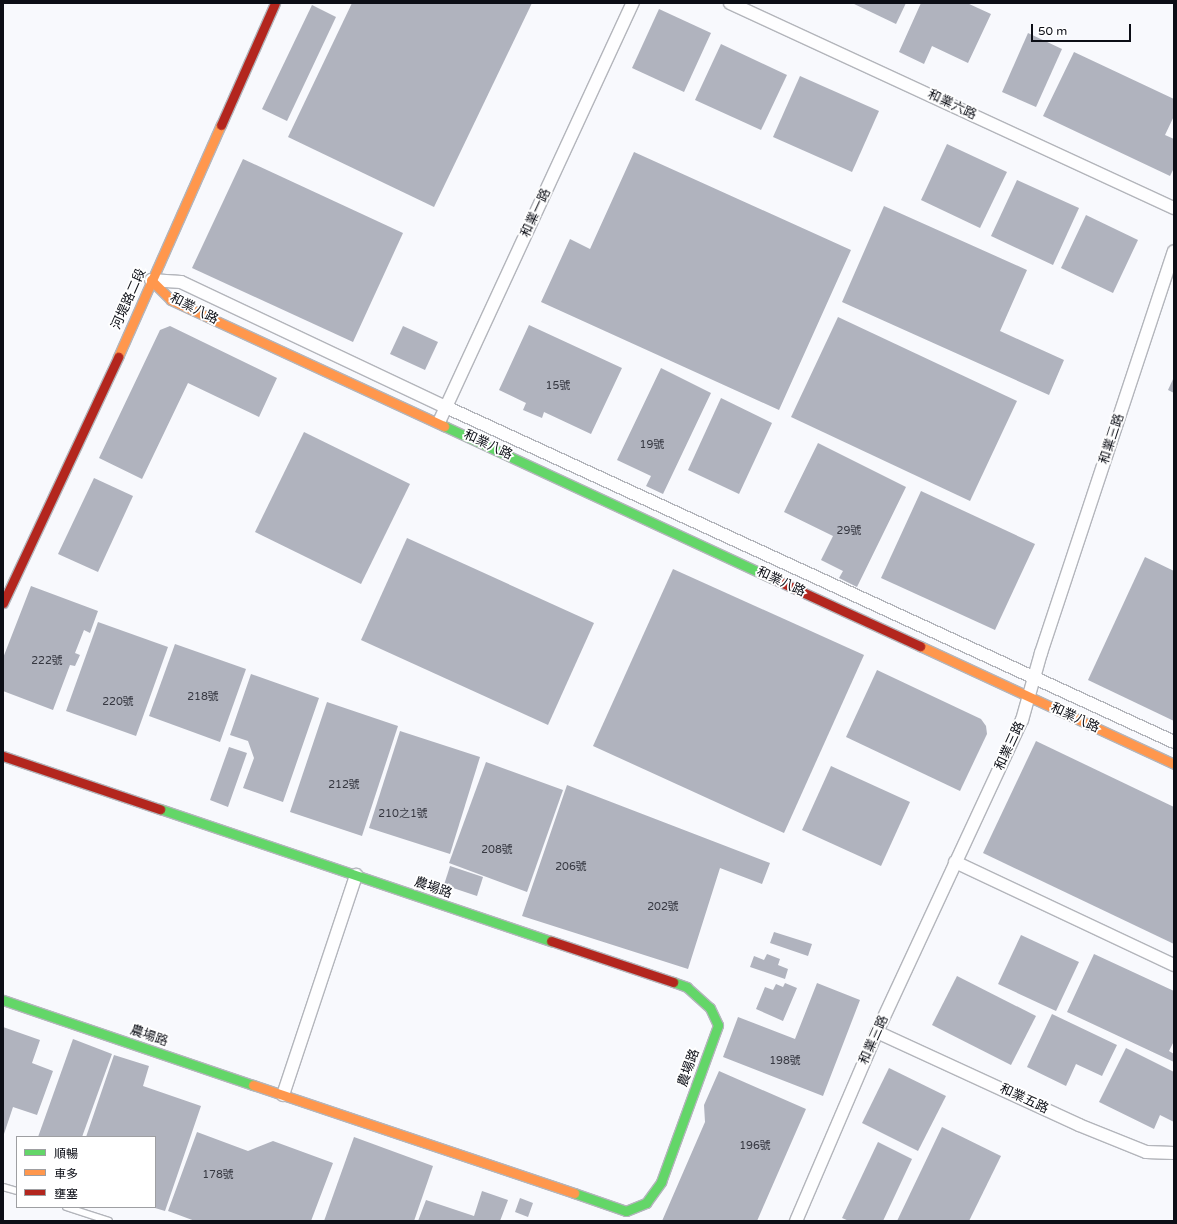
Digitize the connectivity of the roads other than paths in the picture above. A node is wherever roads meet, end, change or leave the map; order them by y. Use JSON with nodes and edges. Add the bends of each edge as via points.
{"nodes":[{"id":1,"x":275,"y":3,"type":"edge"},
{"id":2,"x":633,"y":3,"type":"edge"},
{"id":3,"x":730,"y":3,"type":"edge"},
{"id":4,"x":1174,"y":208,"type":"edge"},
{"id":5,"x":1174,"y":251,"type":"edge"},
{"id":6,"x":151,"y":280,"type":"junction"},
{"id":7,"x":446,"y":407,"type":"junction"},
{"id":8,"x":439,"y":422,"type":"junction"},
{"id":9,"x":3,"y":603,"type":"edge"},
{"id":10,"x":1035,"y":676,"type":"junction"},
{"id":11,"x":1029,"y":697,"type":"junction"},
{"id":12,"x":1174,"y":742,"type":"edge"},
{"id":13,"x":3,"y":756,"type":"edge"},
{"id":14,"x":1174,"y":764,"type":"edge"},
{"id":15,"x":955,"y":862,"type":"junction"},
{"id":16,"x":356,"y":875,"type":"junction"},
{"id":17,"x":1174,"y":965,"type":"edge"},
{"id":18,"x":3,"y":1000,"type":"edge"},
{"id":19,"x":877,"y":1032,"type":"junction"},
{"id":20,"x":283,"y":1095,"type":"junction"},
{"id":21,"x":1174,"y":1153,"type":"edge"},
{"id":22,"x":3,"y":1187,"type":"edge"},
{"id":23,"x":16,"y":1191,"type":"edge"},
{"id":24,"x":69,"y":1208,"type":"edge"},
{"id":25,"x":109,"y":1221,"type":"edge"},
{"id":26,"x":796,"y":1221,"type":"edge"}],
"edges":[{"from":1,"to":6,"type":"street","name":"河堤路二段"},
{"from":2,"to":7,"type":"street","name":"和業一路"},
{"from":3,"to":4,"type":"street","name":"和業六路"},
{"from":5,"to":10,"type":"street","name":"和業三路"},
{"from":6,"to":7,"type":"street","name":"和業八路","via":[[181,282]]},
{"from":6,"to":8,"type":"street","name":"和業八路","via":[[171,300]]},
{"from":6,"to":9,"type":"street","name":"河堤路二段","via":[[112,370]]},
{"from":7,"to":8,"type":"street","name":"和業一路"},
{"from":7,"to":10,"type":"street","name":"和業八路"},
{"from":8,"to":11,"type":"street","name":"和業八路"},
{"from":10,"to":11,"type":"street","name":"和業三路"},
{"from":10,"to":12,"type":"street","name":"和業八路"},
{"from":11,"to":14,"type":"street","name":"和業八路"},
{"from":11,"to":15,"type":"street","name":"和業三路","via":[[1020,725]]},
{"from":13,"to":16,"type":"street","name":"農場路"},
{"from":15,"to":17,"type":"street"},
{"from":15,"to":19,"type":"street","name":"和業三路"},
{"from":16,"to":20,"type":"street"},
{"from":16,"to":20,"type":"street","name":"農場路","via":[[687,987],[710,1008],[718,1025],[661,1182],[646,1203],[626,1211]]},
{"from":18,"to":20,"type":"street","name":"農場路"},
{"from":19,"to":21,"type":"street","name":"和業五路","via":[[1146,1152]]},
{"from":19,"to":26,"type":"street","name":"和業三路"},
{"from":22,"to":23,"type":"lane"},
{"from":24,"to":25,"type":"lane"}]}
